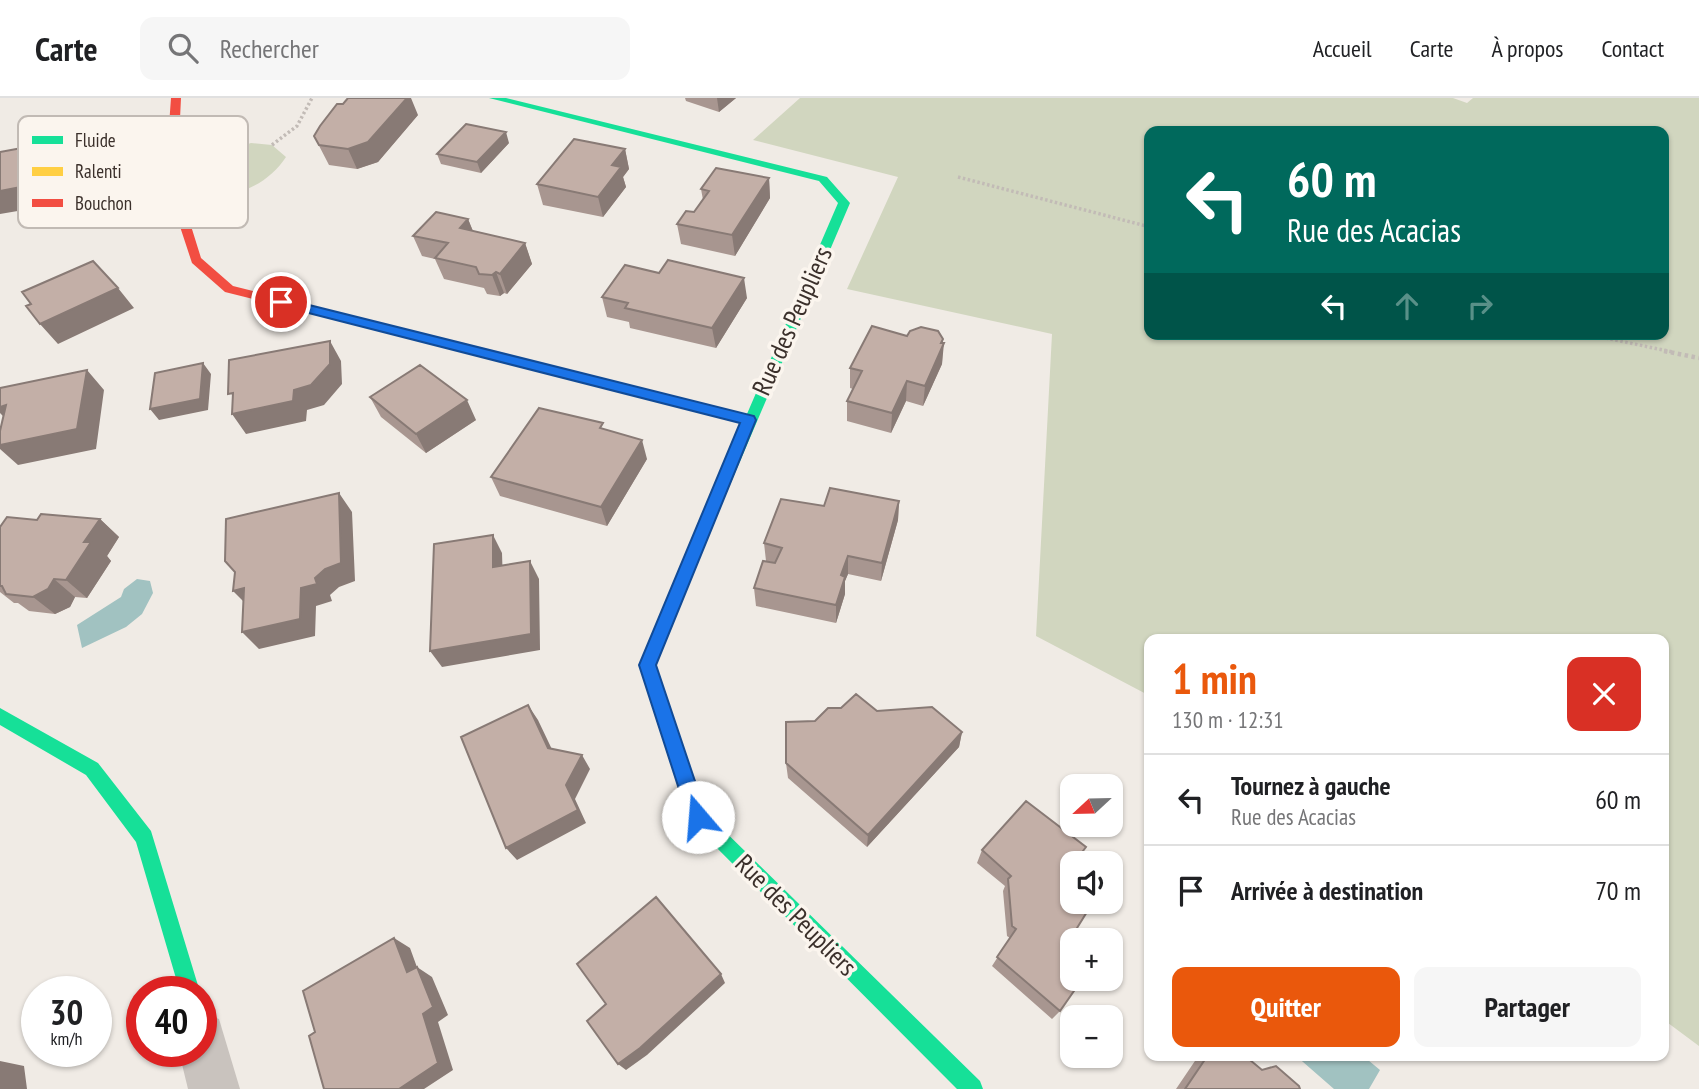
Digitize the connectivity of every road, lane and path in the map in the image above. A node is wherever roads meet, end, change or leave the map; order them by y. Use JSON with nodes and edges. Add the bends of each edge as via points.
{"nodes":[{"id":1,"x":176,"y":98,"type":"edge"},
{"id":2,"x":312,"y":98,"type":"edge"},
{"id":3,"x":494,"y":98,"type":"edge"},
{"id":4,"x":175,"y":116,"type":"edge"},
{"id":5,"x":272,"y":145,"type":"dead end"},
{"id":6,"x":958,"y":177,"type":"dead end"},
{"id":7,"x":1144,"y":225,"type":"edge"},
{"id":8,"x":186,"y":228,"type":"edge"},
{"id":9,"x":1614,"y":340,"type":"edge"},
{"id":10,"x":1699,"y":358,"type":"edge"},
{"id":11,"x":749,"y":420,"type":"junction"},
{"id":12,"x":0,"y":716,"type":"edge"},
{"id":13,"x":185,"y":976,"type":"edge"},
{"id":14,"x":208,"y":1067,"type":"edge"},
{"id":15,"x":214,"y":1089,"type":"edge"},
{"id":16,"x":972,"y":1089,"type":"edge"}],
"edges":[{"from":1,"to":4,"type":"street"},
{"from":2,"to":5,"type":"path","via":[[297,126]]},
{"from":3,"to":11,"type":"street","name":"Rue des Peupliers","via":[[823,179],[844,203]]},
{"from":6,"to":7,"type":"path"},
{"from":8,"to":11,"type":"street","via":[[196,260],[229,289]]},
{"from":9,"to":10,"type":"path"},
{"from":11,"to":16,"type":"street","name":"Rue des Peupliers","via":[[648,665],[698,817]]},
{"from":12,"to":13,"type":"street","via":[[92,769],[144,837]]},
{"from":14,"to":15,"type":"street"}]}
